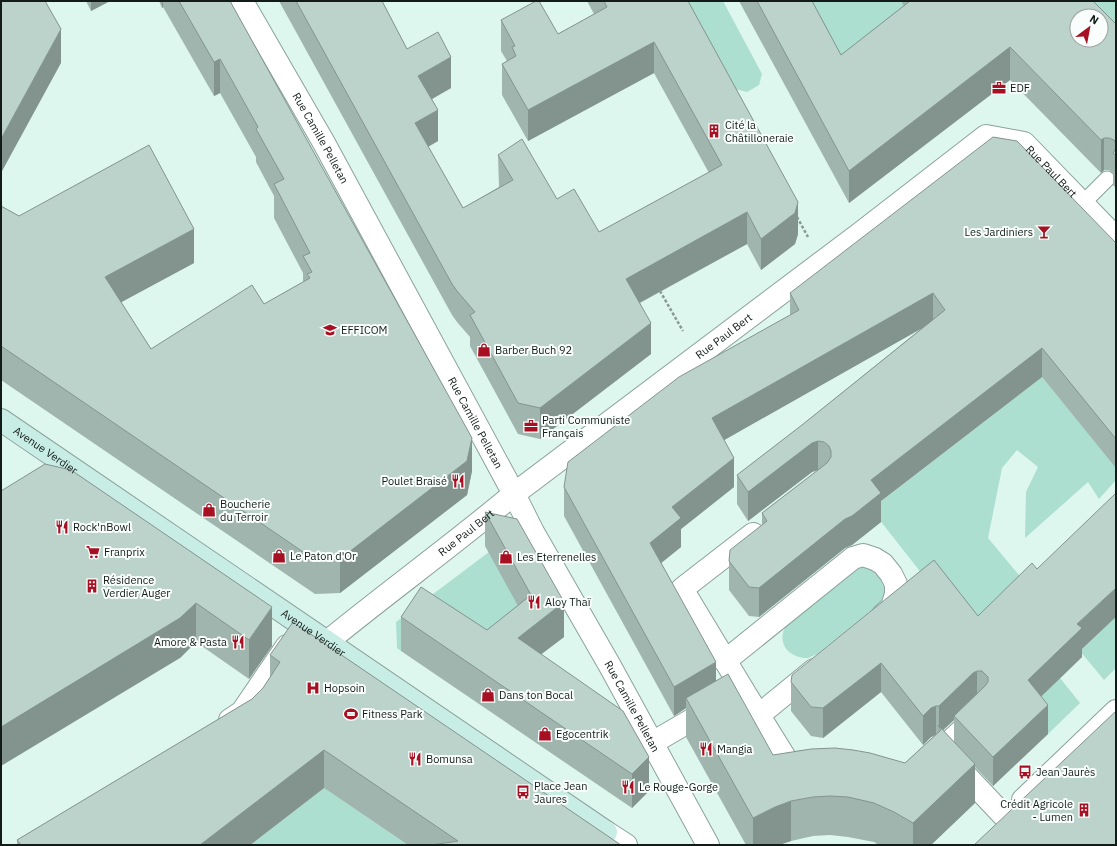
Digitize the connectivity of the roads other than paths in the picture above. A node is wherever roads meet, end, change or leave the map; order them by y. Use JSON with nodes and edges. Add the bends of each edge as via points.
{"nodes":[{"id":1,"x":242,"y":1,"type":"edge"},
{"id":2,"x":1107,"y":179,"type":"dead end"},
{"id":3,"x":1083,"y":204,"type":"junction"},
{"id":4,"x":1116,"y":238,"type":"edge"},
{"id":5,"x":1,"y":420,"type":"edge"},
{"id":6,"x":62,"y":461,"type":"junction"},
{"id":7,"x":44,"y":473,"type":"edge"},
{"id":8,"x":514,"y":494,"type":"junction"},
{"id":9,"x":769,"y":521,"type":"edge"},
{"id":10,"x":302,"y":625,"type":"junction"},
{"id":11,"x":868,"y":626,"type":"edge"},
{"id":12,"x":326,"y":642,"type":"junction"},
{"id":13,"x":832,"y":656,"type":"edge"},
{"id":14,"x":725,"y":660,"type":"junction"},
{"id":15,"x":743,"y":690,"type":"junction"},
{"id":16,"x":979,"y":709,"type":"edge"},
{"id":17,"x":1116,"y":711,"type":"edge"},
{"id":18,"x":759,"y":715,"type":"junction"},
{"id":19,"x":215,"y":729,"type":"edge"},
{"id":20,"x":652,"y":743,"type":"junction"},
{"id":21,"x":939,"y":747,"type":"junction"},
{"id":22,"x":829,"y":762,"type":"edge"},
{"id":23,"x":922,"y":762,"type":"edge"},
{"id":24,"x":606,"y":832,"type":"joint"},
{"id":25,"x":626,"y":845,"type":"edge"},
{"id":26,"x":708,"y":845,"type":"edge"}],
"edges":[{"from":1,"to":8,"type":"street","name":"Rue Camille Pelletan","via":[[324,143]]},
{"from":2,"to":3,"type":"lane"},
{"from":3,"to":4,"type":"street","name":"Rue Paul Bert"},
{"from":3,"to":8,"type":"street","name":"Rue Paul Bert","via":[[1024,143],[986,136]]},
{"from":5,"to":6,"type":"main road","name":"Avenue Verdier"},
{"from":6,"to":7,"type":"street"},
{"from":6,"to":10,"type":"main road","name":"Avenue Verdier"},
{"from":8,"to":12,"type":"street","name":"Rue Paul Bert"},
{"from":8,"to":20,"type":"street","name":"Rue Camille Pelletan"},
{"from":9,"to":14,"type":"street","via":[[682,589]]},
{"from":10,"to":12,"type":"main road","name":"Avenue Verdier"},
{"from":10,"to":19,"type":"street","via":[[242,712]]},
{"from":11,"to":14,"type":"street","via":[[892,607],[896,584],[883,564],[863,555],[853,558]]},
{"from":12,"to":24,"type":"main road","name":"Avenue Verdier"},
{"from":13,"to":18,"type":"street"},
{"from":14,"to":15,"type":"street"},
{"from":15,"to":18,"type":"street"},
{"from":15,"to":20,"type":"street"},
{"from":16,"to":21,"type":"lane"},
{"from":17,"to":21,"type":"street","via":[[997,824]]},
{"from":18,"to":22,"type":"street","via":[[789,764],[822,760]]},
{"from":20,"to":26,"type":"street","name":"Rue Camille Pelletan"},
{"from":21,"to":23,"type":"street"},
{"from":24,"to":25,"type":"street","name":"Avenue Verdier"}]}
